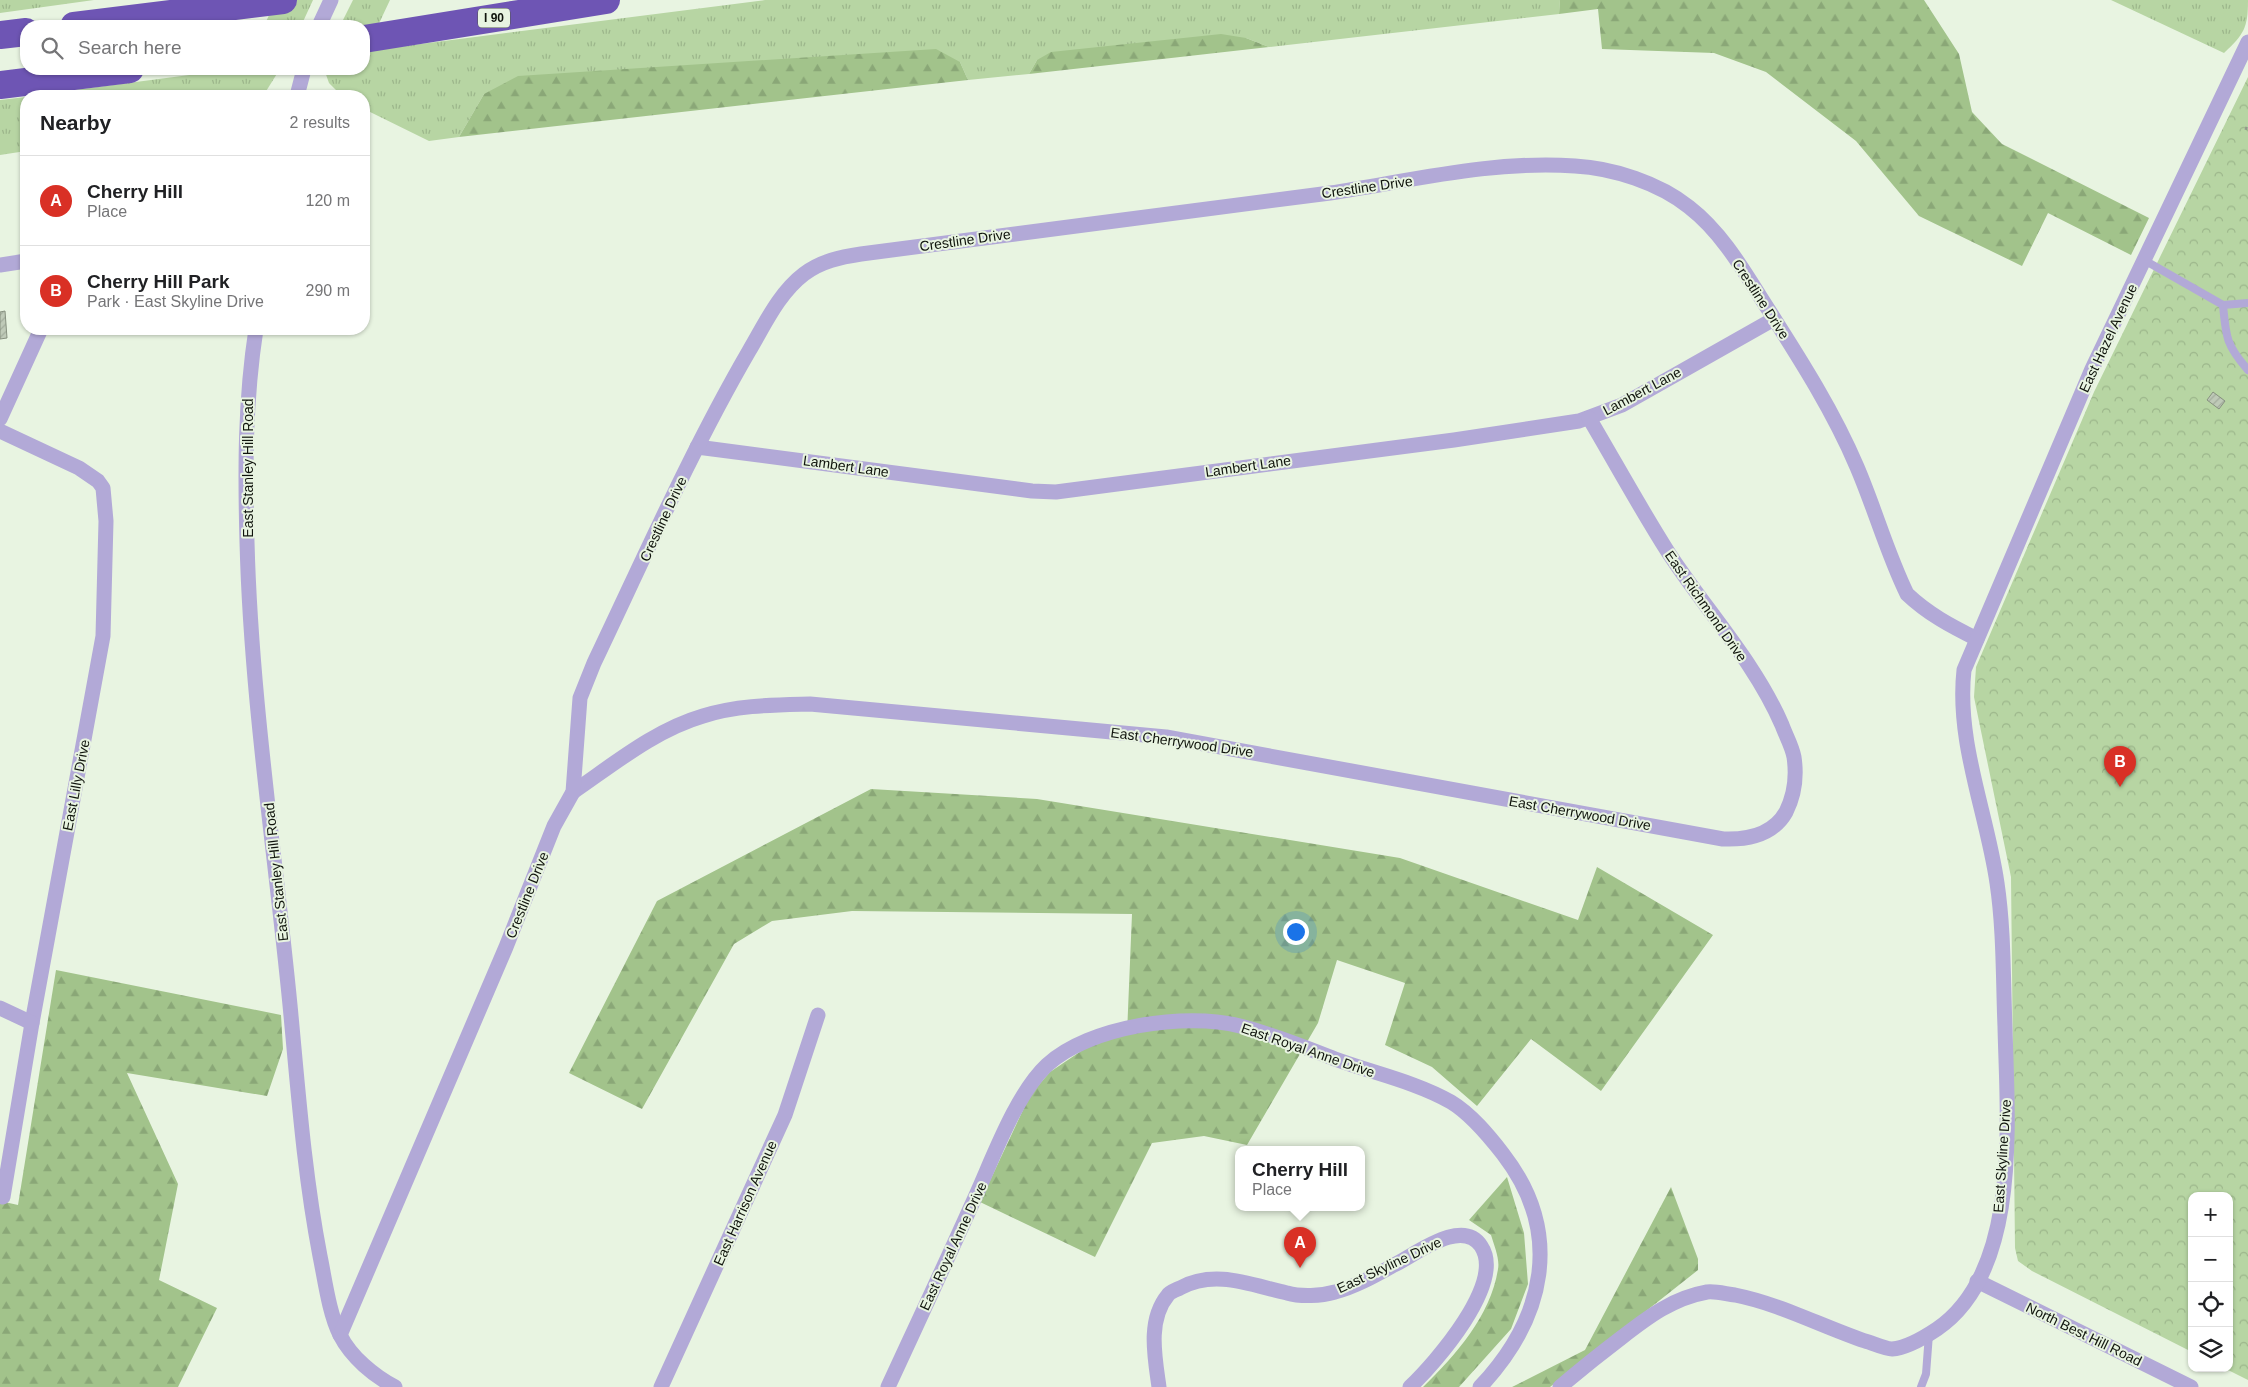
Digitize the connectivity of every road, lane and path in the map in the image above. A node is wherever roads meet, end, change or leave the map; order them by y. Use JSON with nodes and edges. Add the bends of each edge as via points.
{"nodes":[{"id":1,"x":331,"y":0,"type":"edge"},
{"id":2,"x":606,"y":0,"type":"edge"},
{"id":3,"x":277,"y":1,"type":"edge"},
{"id":4,"x":123,"y":20,"type":"edge"},
{"id":5,"x":322,"y":20,"type":"edge"},
{"id":6,"x":20,"y":33,"type":"edge"},
{"id":7,"x":0,"y":36,"type":"edge"},
{"id":8,"x":373,"y":38,"type":"edge"},
{"id":9,"x":2248,"y":42,"type":"edge"},
{"id":10,"x":81,"y":75,"type":"edge"},
{"id":11,"x":302,"y":75,"type":"edge"},
{"id":12,"x":0,"y":85,"type":"edge"},
{"id":13,"x":299,"y":90,"type":"edge"},
{"id":14,"x":2144,"y":260,"type":"junction"},
{"id":15,"x":20,"y":262,"type":"edge"},
{"id":16,"x":0,"y":265,"type":"edge"},
{"id":17,"x":2248,"y":303,"type":"edge"},
{"id":18,"x":2223,"y":305,"type":"junction"},
{"id":19,"x":1774,"y":319,"type":"junction"},
{"id":20,"x":39,"y":335,"type":"edge"},
{"id":21,"x":255,"y":335,"type":"edge"},
{"id":22,"x":2248,"y":370,"type":"edge"},
{"id":23,"x":1589,"y":418,"type":"junction"},
{"id":24,"x":0,"y":419,"type":"edge"},
{"id":25,"x":0,"y":431,"type":"edge"},
{"id":26,"x":697,"y":447,"type":"junction"},
{"id":27,"x":1977,"y":639,"type":"junction"},
{"id":28,"x":574,"y":792,"type":"junction"},
{"id":29,"x":1790,"y":803,"type":"joint"},
{"id":30,"x":0,"y":1008,"type":"edge"},
{"id":31,"x":818,"y":1015,"type":"dead end"},
{"id":32,"x":32,"y":1023,"type":"junction"},
{"id":33,"x":3,"y":1197,"type":"dead end"},
{"id":34,"x":1978,"y":1281,"type":"junction"},
{"id":35,"x":1929,"y":1334,"type":"junction"},
{"id":36,"x":340,"y":1335,"type":"junction"},
{"id":37,"x":395,"y":1387,"type":"edge"},
{"id":38,"x":661,"y":1387,"type":"edge"},
{"id":39,"x":888,"y":1387,"type":"edge"},
{"id":40,"x":1159,"y":1387,"type":"edge"},
{"id":41,"x":1410,"y":1387,"type":"edge"},
{"id":42,"x":1480,"y":1387,"type":"edge"},
{"id":43,"x":1560,"y":1387,"type":"edge"},
{"id":44,"x":1921,"y":1387,"type":"edge"},
{"id":45,"x":2191,"y":1387,"type":"edge"}],
"edges":[{"from":1,"to":5,"type":"street"},
{"from":2,"to":8,"type":"highway","number":"I 90"},
{"from":3,"to":4,"type":"highway"},
{"from":6,"to":7,"type":"highway"},
{"from":9,"to":14,"type":"street","name":"East Hazel Avenue"},
{"from":10,"to":12,"type":"highway"},
{"from":11,"to":13,"type":"street"},
{"from":14,"to":18,"type":"lane"},
{"from":14,"to":27,"type":"street","name":"East Hazel Avenue","via":[[2092,369]]},
{"from":15,"to":16,"type":"street"},
{"from":17,"to":18,"type":"lane"},
{"from":18,"to":22,"type":"lane","via":[[2226,340]]},
{"from":19,"to":23,"type":"street","name":"Lambert Lane","via":[[1622,405]]},
{"from":19,"to":26,"type":"street","name":"Crestline Drive","via":[[1720,239],[1688,206],[1670,194],[1604,170],[1558,165],[1503,167],[837,258],[804,274],[788,289],[734,377]]},
{"from":19,"to":27,"type":"street","name":"Crestline Drive","via":[[1820,394],[1856,466],[1907,594],[1921,608]]},
{"from":20,"to":24,"type":"street"},
{"from":21,"to":36,"type":"street","name":"East Stanley Hill Road","via":[[248,389],[245,470],[249,617],[314,1223],[326,1287]]},
{"from":23,"to":26,"type":"street","name":"Lambert Lane","via":[[1454,440],[1056,492]]},
{"from":23,"to":29,"type":"street","name":"East Richmond Drive","via":[[1668,552],[1734,645],[1777,714],[1794,756],[1796,780]]},
{"from":25,"to":32,"type":"street","name":"East Lilly Drive","via":[[98,480],[103,488],[106,521],[103,636]]},
{"from":26,"to":28,"type":"street","name":"Crestline Drive","via":[[580,698]]},
{"from":27,"to":34,"type":"street","name":"East Skyline Drive","via":[[1964,670],[1964,707],[1997,883],[2006,1087],[2006,1144],[2000,1210],[1994,1238]]},
{"from":28,"to":29,"type":"street","name":"East Cherrywood Drive","via":[[645,743],[702,716],[759,706],[810,704],[1166,738],[1724,839],[1752,837],[1765,832],[1777,823]]},
{"from":28,"to":36,"type":"street","name":"Crestline Drive","via":[[554,826],[506,947]]},
{"from":30,"to":32,"type":"street"},
{"from":31,"to":38,"type":"street","name":"East Harrison Avenue","via":[[785,1115]]},
{"from":32,"to":33,"type":"street","name":"East Lilly Drive"},
{"from":34,"to":35,"type":"street","name":"East Skyline Drive","via":[[1948,1321]]},
{"from":34,"to":45,"type":"street","name":"North Best Hill Road"},
{"from":35,"to":43,"type":"street","name":"East Skyline Drive","via":[[1891,1349],[1762,1301],[1711,1291],[1680,1298],[1649,1316]]},
{"from":35,"to":44,"type":"lane","via":[[1926,1374]]},
{"from":36,"to":37,"type":"street","name":"East Stanley Hill Road","via":[[353,1354],[379,1379]]},
{"from":39,"to":42,"type":"street","name":"East Royal Anne Drive","via":[[998,1147],[1038,1075],[1066,1050],[1107,1032],[1140,1025],[1199,1021],[1237,1025],[1425,1090],[1463,1112],[1511,1164],[1525,1189],[1535,1219],[1540,1274],[1534,1304],[1520,1334]]},
{"from":40,"to":41,"type":"street","name":"East Skyline Drive","via":[[1154,1350],[1160,1310],[1168,1294],[1193,1281],[1218,1278],[1255,1283],[1288,1294],[1336,1292],[1430,1244],[1452,1236],[1473,1238],[1480,1244],[1486,1260],[1479,1293],[1453,1339]]}]}
